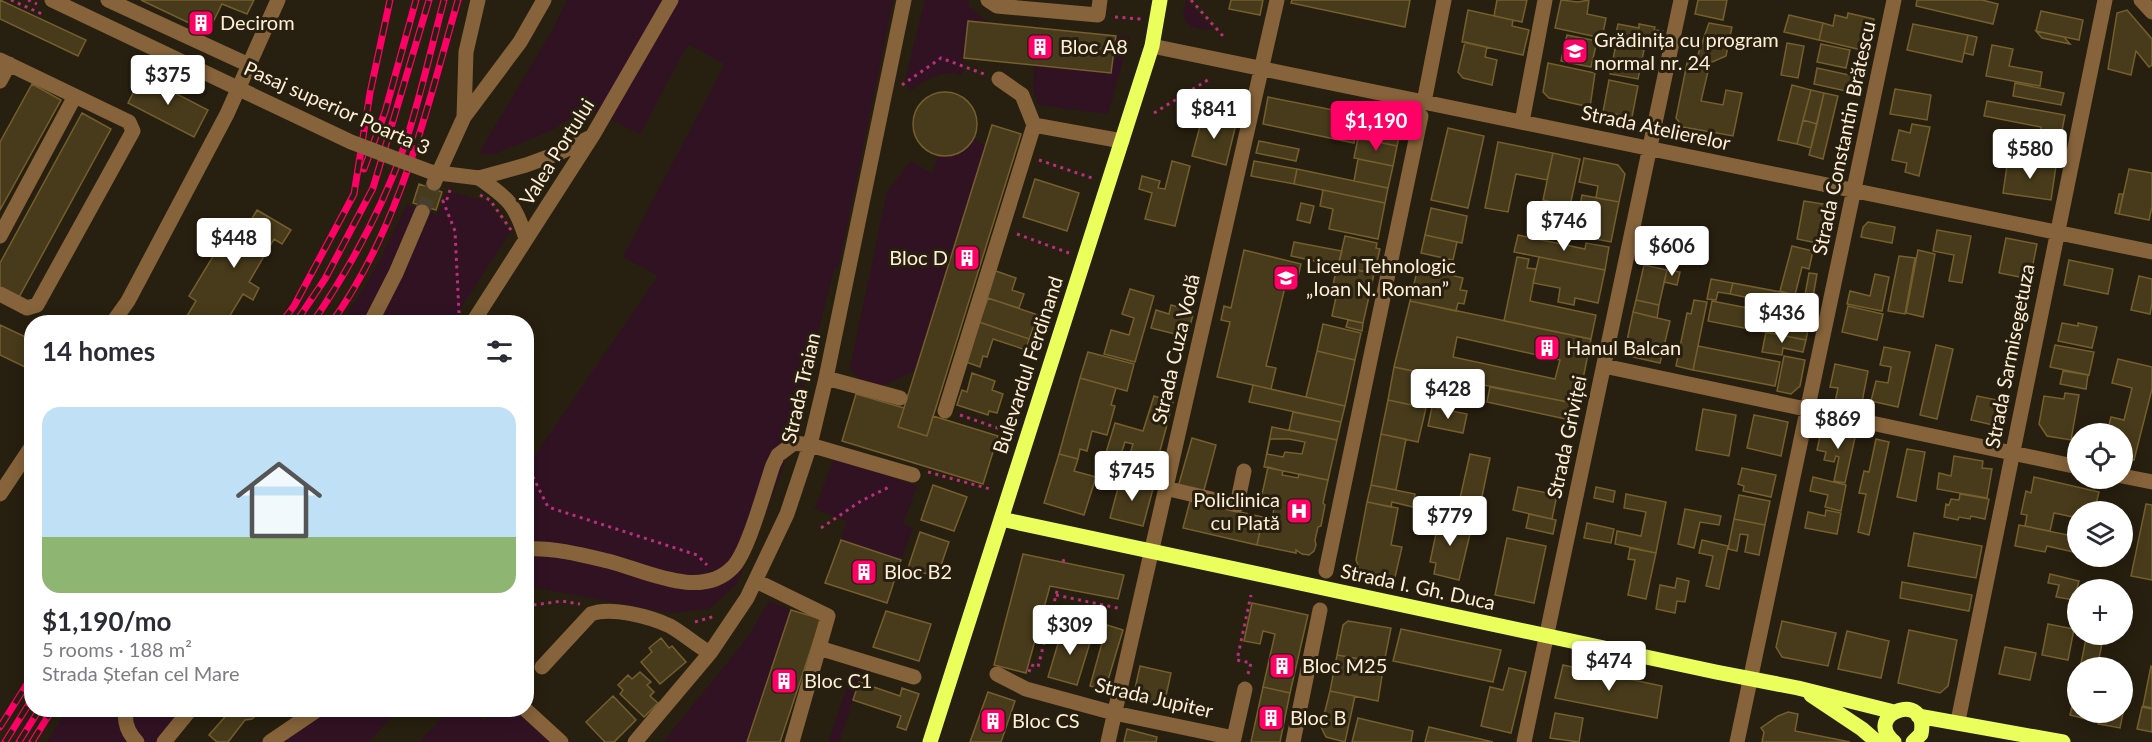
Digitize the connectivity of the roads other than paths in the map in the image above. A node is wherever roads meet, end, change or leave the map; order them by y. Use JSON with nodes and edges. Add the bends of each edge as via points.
{"nodes":[{"id":1,"x":52,"y":0,"type":"edge"},
{"id":2,"x":108,"y":0,"type":"edge"},
{"id":3,"x":278,"y":0,"type":"edge"},
{"id":4,"x":478,"y":0,"type":"edge"},
{"id":5,"x":544,"y":0,"type":"edge"},
{"id":6,"x":671,"y":0,"type":"edge"},
{"id":7,"x":904,"y":0,"type":"edge"},
{"id":8,"x":988,"y":0,"type":"edge"},
{"id":9,"x":1160,"y":0,"type":"edge"},
{"id":10,"x":1277,"y":0,"type":"edge"},
{"id":11,"x":1444,"y":0,"type":"edge"},
{"id":12,"x":1545,"y":0,"type":"edge"},
{"id":13,"x":1681,"y":0,"type":"edge"},
{"id":14,"x":1894,"y":0,"type":"edge"},
{"id":15,"x":2105,"y":0,"type":"edge"},
{"id":16,"x":2141,"y":0,"type":"edge"},
{"id":17,"x":1099,"y":8,"type":"edge"},
{"id":18,"x":2152,"y":12,"type":"edge"},
{"id":19,"x":1152,"y":46,"type":"junction"},
{"id":20,"x":5,"y":62,"type":"edge"},
{"id":21,"x":249,"y":65,"type":"junction"},
{"id":22,"x":1261,"y":68,"type":"junction"},
{"id":23,"x":999,"y":79,"type":"road end"},
{"id":24,"x":0,"y":81,"type":"edge"},
{"id":25,"x":75,"y":96,"type":"junction"},
{"id":26,"x":1422,"y":109,"type":"junction"},
{"id":27,"x":464,"y":117,"type":"junction"},
{"id":28,"x":1521,"y":122,"type":"junction"},
{"id":29,"x":1034,"y":125,"type":"junction"},
{"id":30,"x":593,"y":135,"type":"junction"},
{"id":31,"x":1122,"y":141,"type":"junction"},
{"id":32,"x":1650,"y":148,"type":"junction"},
{"id":33,"x":479,"y":178,"type":"junction"},
{"id":34,"x":438,"y":185,"type":"tunnel mouth"},
{"id":35,"x":1854,"y":191,"type":"junction"},
{"id":36,"x":422,"y":212,"type":"tunnel mouth"},
{"id":37,"x":2057,"y":232,"type":"junction"},
{"id":38,"x":0,"y":236,"type":"edge"},
{"id":39,"x":526,"y":239,"type":"junction"},
{"id":40,"x":2152,"y":252,"type":"edge"},
{"id":41,"x":0,"y":294,"type":"edge"},
{"id":42,"x":118,"y":315,"type":"edge"},
{"id":43,"x":375,"y":315,"type":"edge"},
{"id":44,"x":469,"y":315,"type":"edge"},
{"id":45,"x":1604,"y":366,"type":"junction"},
{"id":46,"x":826,"y":378,"type":"junction"},
{"id":47,"x":900,"y":398,"type":"dead end"},
{"id":48,"x":1807,"y":409,"type":"junction"},
{"id":49,"x":945,"y":411,"type":"road end"},
{"id":50,"x":810,"y":445,"type":"junction"},
{"id":51,"x":2012,"y":453,"type":"junction"},
{"id":52,"x":24,"y":458,"type":"edge"},
{"id":53,"x":2067,"y":465,"type":"edge"},
{"id":54,"x":1244,"y":471,"type":"dead end"},
{"id":55,"x":913,"y":475,"type":"road end"},
{"id":56,"x":2133,"y":478,"type":"edge"},
{"id":57,"x":2152,"y":482,"type":"edge"},
{"id":58,"x":1166,"y":488,"type":"junction"},
{"id":59,"x":0,"y":494,"type":"edge"},
{"id":60,"x":1001,"y":519,"type":"junction"},
{"id":61,"x":534,"y":550,"type":"edge"},
{"id":62,"x":1151,"y":551,"type":"junction"},
{"id":63,"x":1326,"y":571,"type":"dead end"},
{"id":64,"x":756,"y":581,"type":"junction"},
{"id":65,"x":1320,"y":610,"type":"dead end"},
{"id":66,"x":1547,"y":636,"type":"junction"},
{"id":67,"x":819,"y":648,"type":"junction"},
{"id":68,"x":710,"y":653,"type":"junction"},
{"id":69,"x":542,"y":667,"type":"dead end"},
{"id":70,"x":997,"y":674,"type":"dead end"},
{"id":71,"x":914,"y":677,"type":"dead end"},
{"id":72,"x":1750,"y":678,"type":"junction"},
{"id":73,"x":1798,"y":688,"type":"junction"},
{"id":74,"x":1245,"y":689,"type":"dead end"},
{"id":75,"x":1825,"y":694,"type":"junction"},
{"id":76,"x":1894,"y":712,"type":"junction"},
{"id":77,"x":1114,"y":713,"type":"junction"},
{"id":78,"x":1918,"y":716,"type":"junction"},
{"id":79,"x":126,"y":717,"type":"edge"},
{"id":80,"x":184,"y":717,"type":"edge"},
{"id":81,"x":307,"y":717,"type":"edge"},
{"id":82,"x":533,"y":717,"type":"edge"},
{"id":83,"x":1958,"y":721,"type":"junction"},
{"id":84,"x":1886,"y":739,"type":"edge"},
{"id":85,"x":1916,"y":740,"type":"edge"},
{"id":86,"x":136,"y":742,"type":"edge"},
{"id":87,"x":164,"y":742,"type":"edge"},
{"id":88,"x":270,"y":742,"type":"edge"},
{"id":89,"x":561,"y":742,"type":"edge"},
{"id":90,"x":635,"y":742,"type":"edge"},
{"id":91,"x":792,"y":742,"type":"edge"},
{"id":92,"x":930,"y":742,"type":"edge"},
{"id":93,"x":1108,"y":742,"type":"edge"},
{"id":94,"x":1293,"y":742,"type":"edge"},
{"id":95,"x":1524,"y":742,"type":"edge"},
{"id":96,"x":1737,"y":742,"type":"edge"},
{"id":97,"x":2063,"y":742,"type":"edge"}],
"edges":[{"from":1,"to":33,"type":"street","name":"Pasaj superior Poarta 3","bridge":true,"via":[[351,142],[431,172]]},
{"from":2,"to":21,"type":"street"},
{"from":3,"to":21,"type":"street"},
{"from":4,"to":27,"type":"street","via":[[466,52]]},
{"from":5,"to":27,"type":"street","via":[[520,42]]},
{"from":6,"to":30,"type":"street","name":"Valea Portului"},
{"from":7,"to":46,"type":"street","name":"Strada Traian"},
{"from":8,"to":17,"type":"street","via":[[997,6]]},
{"from":9,"to":19,"type":"main road","name":"Bulevardul Ferdinand"},
{"from":10,"to":22,"type":"street","name":"Strada Cuza Vodă"},
{"from":11,"to":26,"type":"street"},
{"from":12,"to":28,"type":"street"},
{"from":13,"to":32,"type":"street","name":"Strada Griviței"},
{"from":14,"to":35,"type":"street","name":"Strada Constantin Brătescu"},
{"from":15,"to":37,"type":"street","name":"Strada Sarmisegetuza"},
{"from":16,"to":18,"type":"street"},
{"from":19,"to":22,"type":"street","name":"Strada Atelierelor"},
{"from":19,"to":31,"type":"main road","name":"Bulevardul Ferdinand"},
{"from":20,"to":24,"type":"street"},
{"from":20,"to":25,"type":"street"},
{"from":21,"to":42,"type":"street","via":[[227,114]]},
{"from":22,"to":26,"type":"street","name":"Strada Atelierelor"},
{"from":22,"to":58,"type":"street","name":"Strada Cuza Vodă"},
{"from":23,"to":29,"type":"street","via":[[1022,95]]},
{"from":25,"to":38,"type":"street"},
{"from":25,"to":41,"type":"street","via":[[129,122],[133,131],[37,305],[27,308]]},
{"from":26,"to":28,"type":"street","name":"Strada Atelierelor"},
{"from":26,"to":63,"type":"street"},
{"from":27,"to":34,"type":"street"},
{"from":28,"to":32,"type":"street","name":"Strada Atelierelor"},
{"from":29,"to":31,"type":"street"},
{"from":29,"to":49,"type":"street"},
{"from":30,"to":33,"type":"street","name":"Pasaj superior Poarta 3","bridge":true,"via":[[559,153]]},
{"from":30,"to":39,"type":"street","name":"Valea Portului"},
{"from":31,"to":60,"type":"main road","name":"Bulevardul Ferdinand"},
{"from":32,"to":35,"type":"street","name":"Strada Atelierelor"},
{"from":32,"to":45,"type":"street","name":"Strada Griviței"},
{"from":33,"to":39,"type":"street","name":"Pasaj superior Poarta 3","via":[[516,209],[515,224]]},
{"from":35,"to":37,"type":"street","name":"Strada Atelierelor"},
{"from":35,"to":48,"type":"street","name":"Strada Constantin Brătescu"},
{"from":36,"to":43,"type":"street"},
{"from":37,"to":40,"type":"street","name":"Strada Atelierelor"},
{"from":37,"to":51,"type":"street","name":"Strada Sarmisegetuza"},
{"from":39,"to":44,"type":"street","name":"Valea Portului"},
{"from":45,"to":48,"type":"street"},
{"from":45,"to":66,"type":"street","name":"Strada Griviței"},
{"from":46,"to":47,"type":"street"},
{"from":46,"to":50,"type":"street","name":"Strada Traian"},
{"from":48,"to":51,"type":"street"},
{"from":48,"to":72,"type":"street","name":"Strada Constantin Brătescu"},
{"from":50,"to":55,"type":"street"},
{"from":50,"to":61,"type":"street","via":[[794,443],[778,455],[746,544],[734,567],[719,578],[675,581],[608,561]]},
{"from":50,"to":64,"type":"street","name":"Strada Traian","via":[[787,513]]},
{"from":51,"to":53,"type":"street"},
{"from":51,"to":83,"type":"street","name":"Strada Sarmisegetuza"},
{"from":52,"to":59,"type":"street"},
{"from":54,"to":58,"type":"street","via":[[1237,505]]},
{"from":56,"to":57,"type":"street"},
{"from":58,"to":62,"type":"street","name":"Strada Cuza Vodă"},
{"from":60,"to":62,"type":"main road","name":"Strada I. Gh. Duca"},
{"from":60,"to":92,"type":"main road","name":"Bulevardul Ferdinand"},
{"from":62,"to":66,"type":"main road","name":"Strada I. Gh. Duca"},
{"from":62,"to":77,"type":"street","name":"Strada Cuza Vodă"},
{"from":64,"to":67,"type":"street","via":[[828,616]]},
{"from":64,"to":68,"type":"street","name":"Strada Traian"},
{"from":65,"to":94,"type":"street"},
{"from":66,"to":72,"type":"main road","name":"Strada I. Gh. Duca"},
{"from":66,"to":95,"type":"street","name":"Strada Griviței"},
{"from":67,"to":71,"type":"street"},
{"from":67,"to":91,"type":"street"},
{"from":68,"to":69,"type":"street","via":[[669,626],[602,610],[591,614]]},
{"from":68,"to":90,"type":"street","name":"Strada Traian"},
{"from":70,"to":77,"type":"street","name":"Strada Jupiter","via":[[1026,689]]},
{"from":72,"to":73,"type":"main road","name":"Strada I. Gh. Duca"},
{"from":72,"to":96,"type":"street","name":"Strada Constantin Brătescu"},
{"from":73,"to":75,"type":"main road","name":"Strada I. Gh. Duca"},
{"from":73,"to":84,"type":"main road"},
{"from":74,"to":77,"type":"street","name":"Strada Jupiter","via":[[1234,738]]},
{"from":75,"to":76,"type":"main road","name":"Strada I. Gh. Duca"},
{"from":75,"to":84,"type":"main road","name":"Strada I. Gh. Duca"},
{"from":76,"to":78,"type":"main road","name":"Strada I. Gh. Duca","via":[[1904,709]]},
{"from":76,"to":84,"type":"main road","via":[[1887,721]]},
{"from":77,"to":93,"type":"street","name":"Strada Cuza Vodă"},
{"from":78,"to":83,"type":"main road"},
{"from":78,"to":85,"type":"main road","via":[[1922,724]]},
{"from":79,"to":86,"type":"street"},
{"from":80,"to":87,"type":"street"},
{"from":81,"to":88,"type":"street"},
{"from":82,"to":89,"type":"street"},
{"from":83,"to":85,"type":"main road"},
{"from":83,"to":97,"type":"main road"}]}
